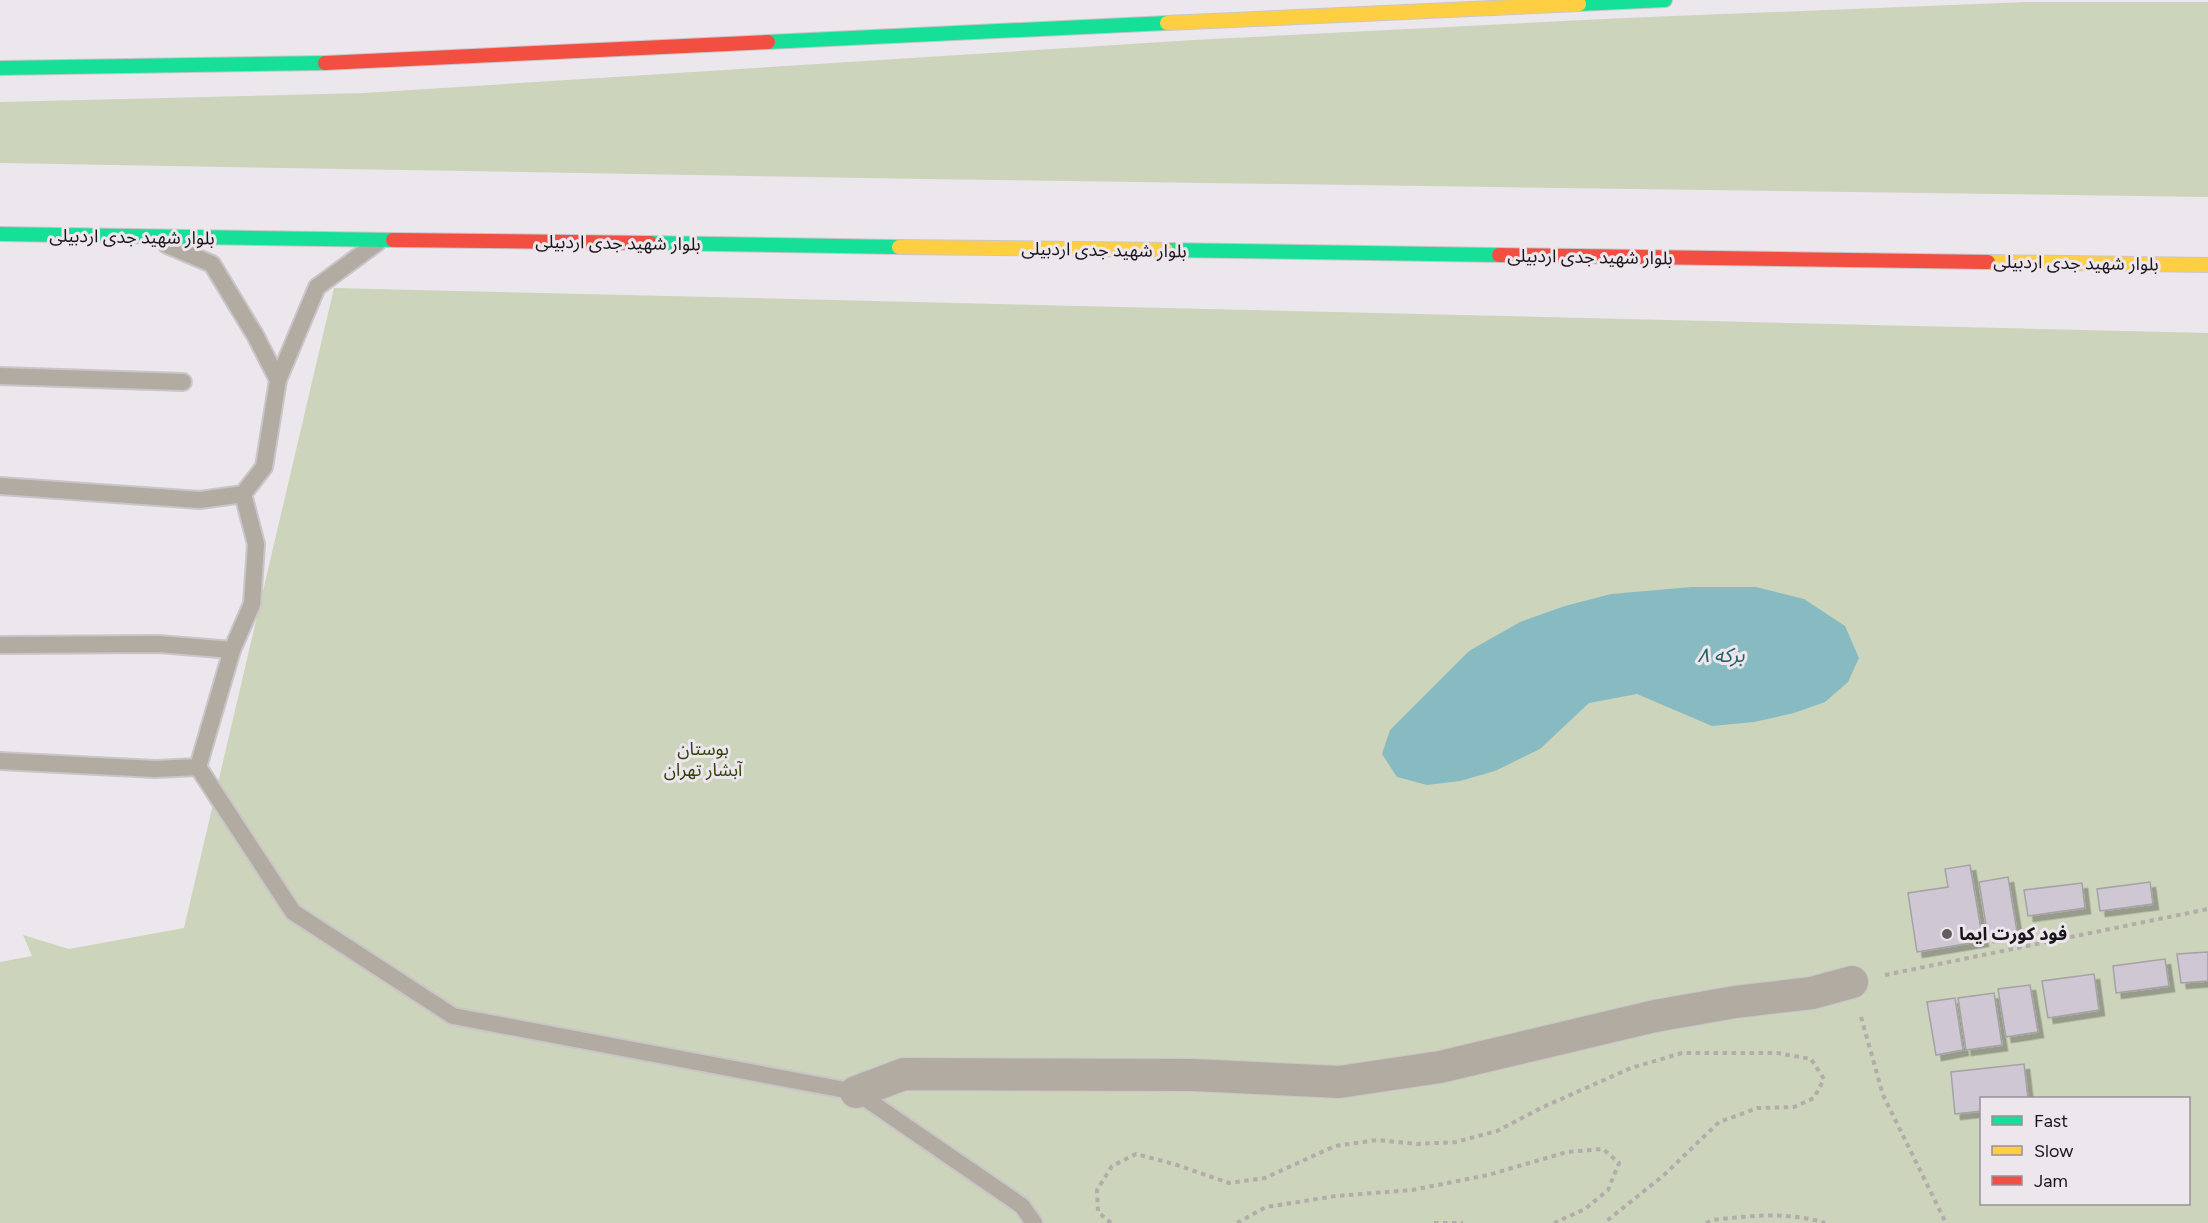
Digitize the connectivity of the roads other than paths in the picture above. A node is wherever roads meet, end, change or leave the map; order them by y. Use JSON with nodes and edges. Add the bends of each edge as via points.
{"nodes":[{"id":1,"x":1665,"y":0,"type":"edge"},
{"id":2,"x":0,"y":68,"type":"edge"},
{"id":3,"x":0,"y":234,"type":"edge"},
{"id":4,"x":147,"y":237,"type":"junction"},
{"id":5,"x":381,"y":240,"type":"junction"},
{"id":6,"x":2208,"y":265,"type":"edge"},
{"id":7,"x":0,"y":376,"type":"edge"},
{"id":8,"x":278,"y":380,"type":"junction"},
{"id":9,"x":183,"y":382,"type":"dead end"},
{"id":10,"x":0,"y":486,"type":"edge"},
{"id":11,"x":243,"y":494,"type":"junction"},
{"id":12,"x":0,"y":645,"type":"edge"},
{"id":13,"x":232,"y":650,"type":"junction"},
{"id":14,"x":0,"y":761,"type":"edge"},
{"id":15,"x":198,"y":767,"type":"junction"},
{"id":16,"x":1852,"y":982,"type":"road end"},
{"id":17,"x":856,"y":1092,"type":"junction"},
{"id":18,"x":1035,"y":1223,"type":"edge"}],
"edges":[{"from":1,"to":2,"type":"main road","via":[[318,63]]},
{"from":3,"to":4,"type":"main road","name":"بلوار شهید جدی اردبیلی"},
{"from":4,"to":5,"type":"main road","name":"بلوار شهید جدی اردبیلی"},
{"from":4,"to":8,"type":"lane","via":[[213,264]]},
{"from":5,"to":6,"type":"main road","name":"بلوار شهید جدی اردبیلی"},
{"from":5,"to":8,"type":"lane","via":[[317,288]]},
{"from":7,"to":9,"type":"lane"},
{"from":8,"to":11,"type":"lane","via":[[264,467]]},
{"from":10,"to":11,"type":"lane","via":[[200,500]]},
{"from":11,"to":13,"type":"lane","via":[[256,544],[252,604]]},
{"from":12,"to":13,"type":"lane","via":[[159,644]]},
{"from":13,"to":15,"type":"lane"},
{"from":14,"to":15,"type":"lane","via":[[155,769]]},
{"from":15,"to":17,"type":"lane","via":[[293,912],[453,1016]]},
{"from":16,"to":17,"type":"street","via":[[1812,993],[1655,1016],[1440,1067],[1339,1082],[1193,1075],[904,1074]]},
{"from":17,"to":18,"type":"lane","via":[[1023,1206]]}]}
